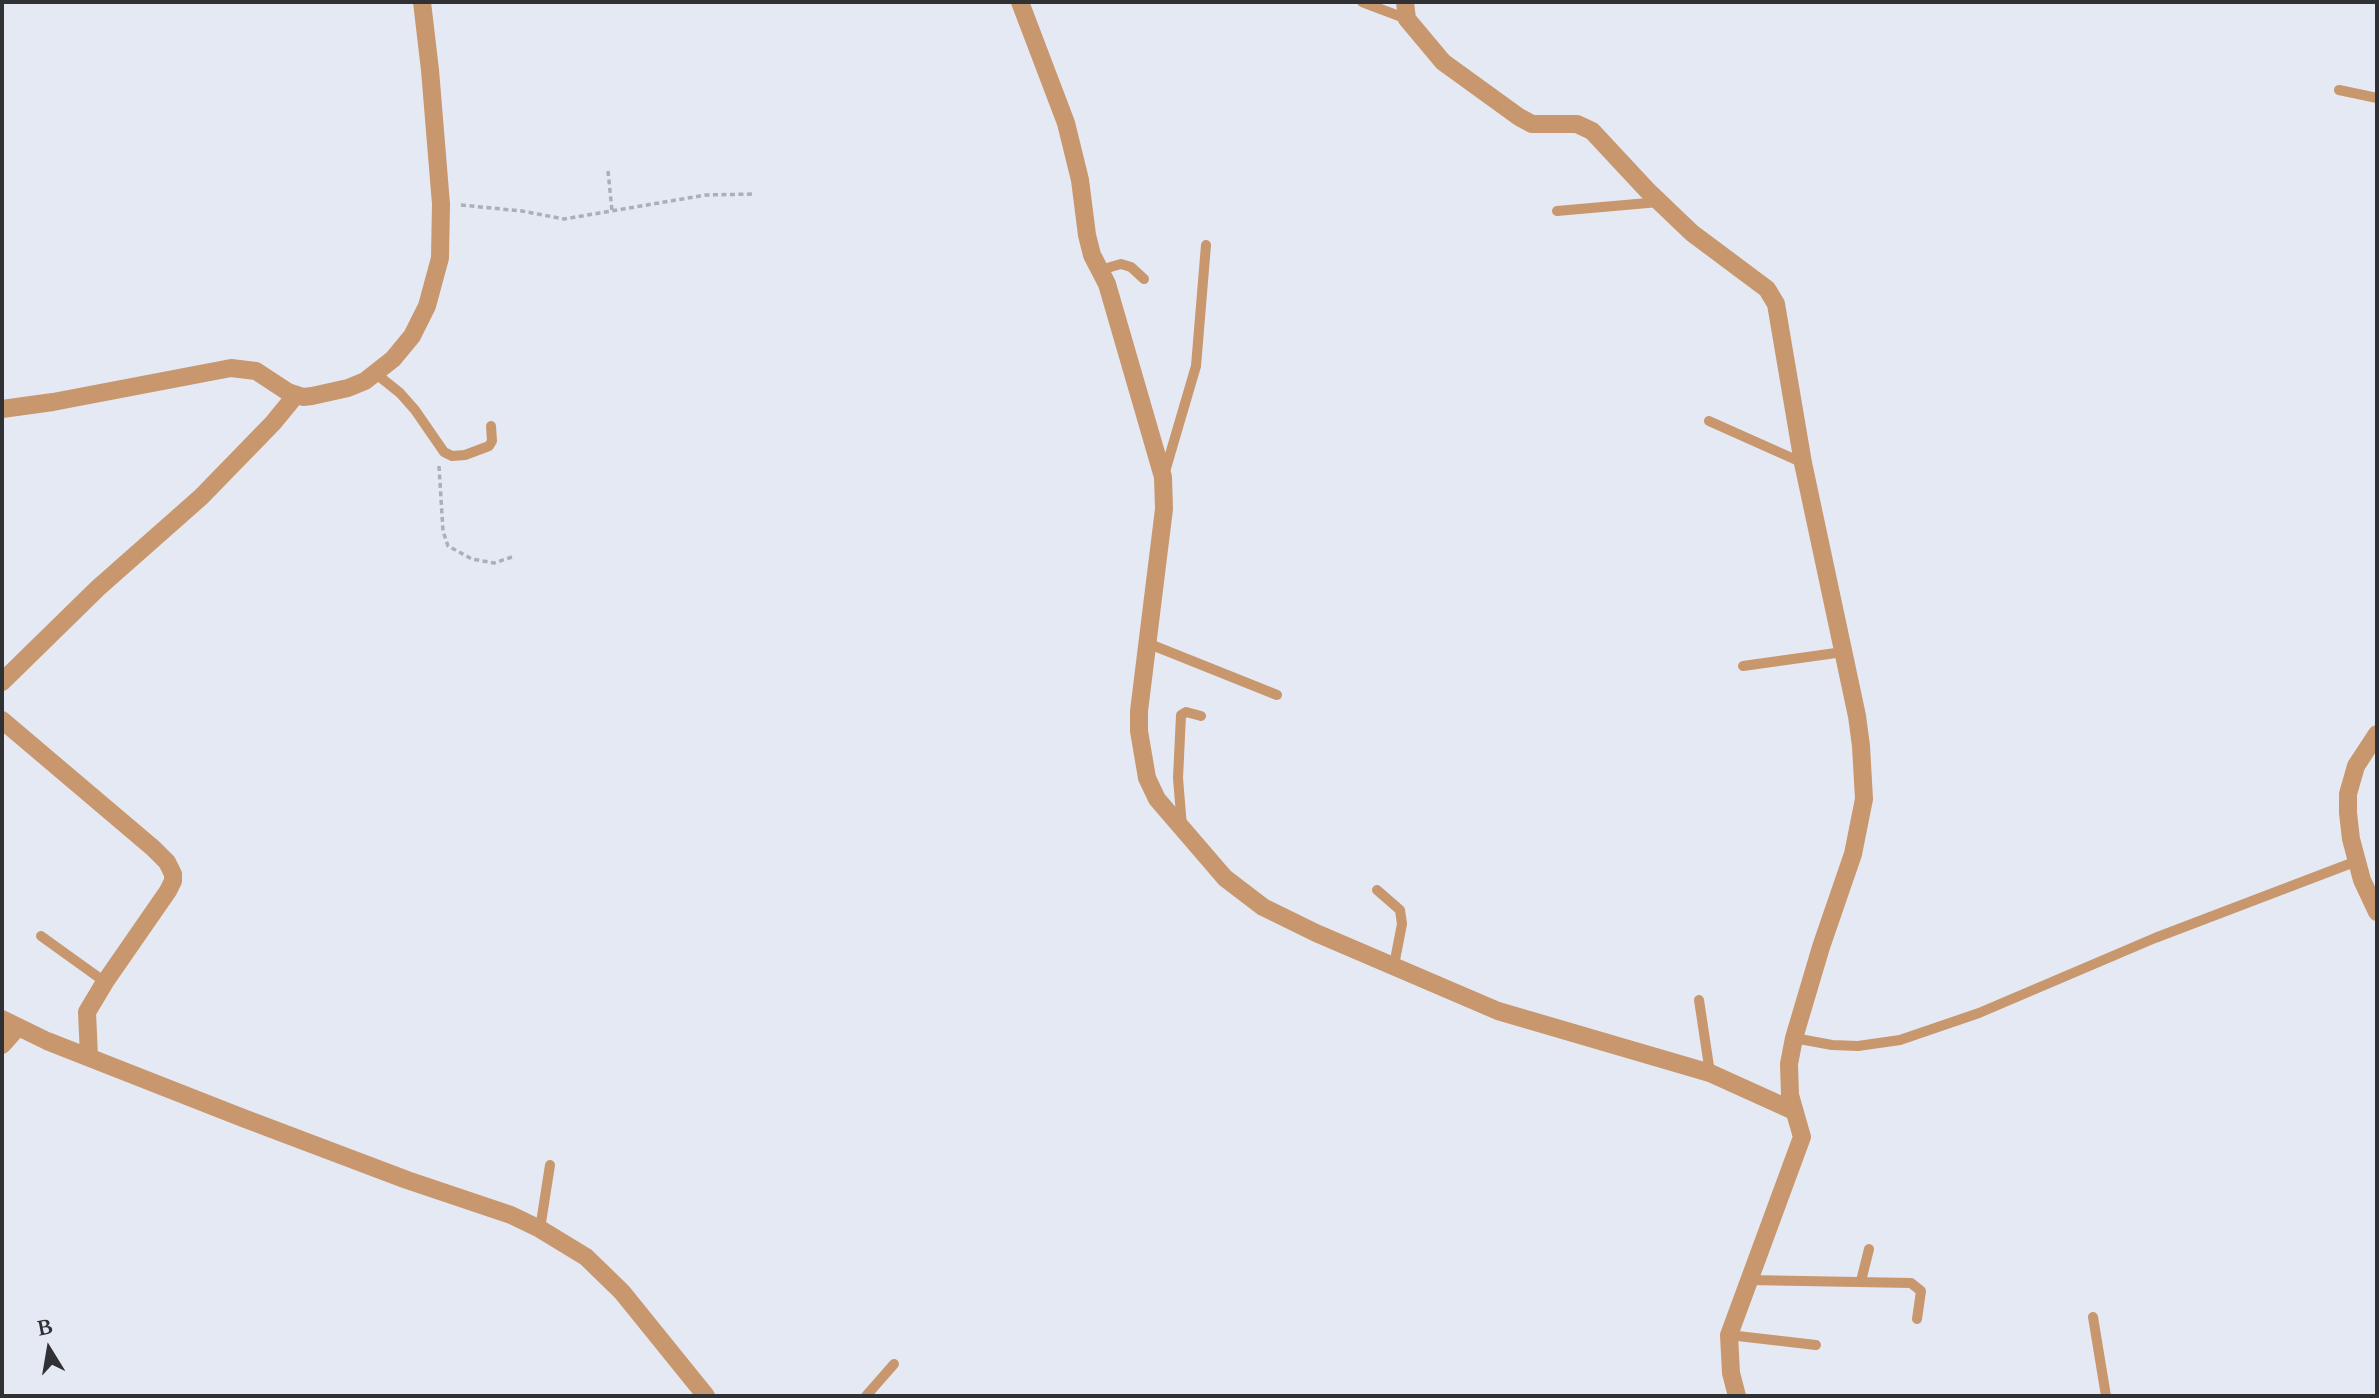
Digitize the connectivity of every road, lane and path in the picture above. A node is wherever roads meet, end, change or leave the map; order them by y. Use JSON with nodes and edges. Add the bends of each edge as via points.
{"nodes":[{"id":1,"x":422,"y":2,"type":"edge"},
{"id":2,"x":1020,"y":2,"type":"edge"},
{"id":3,"x":1362,"y":2,"type":"edge"},
{"id":4,"x":1406,"y":11,"type":"edge"},
{"id":5,"x":2339,"y":90,"type":"dead end"},
{"id":6,"x":2377,"y":98,"type":"edge"},
{"id":7,"x":608,"y":172,"type":"dead end"},
{"id":8,"x":754,"y":194,"type":"dead end"},
{"id":9,"x":1659,"y":202,"type":"junction"},
{"id":10,"x":441,"y":204,"type":"junction"},
{"id":11,"x":1557,"y":211,"type":"dead end"},
{"id":12,"x":612,"y":212,"type":"junction"},
{"id":13,"x":1206,"y":246,"type":"dead end"},
{"id":14,"x":1100,"y":270,"type":"junction"},
{"id":15,"x":1144,"y":279,"type":"dead end"},
{"id":16,"x":375,"y":373,"type":"junction"},
{"id":17,"x":296,"y":395,"type":"junction"},
{"id":18,"x":2,"y":409,"type":"edge"},
{"id":19,"x":1709,"y":421,"type":"dead end"},
{"id":20,"x":491,"y":426,"type":"dead end"},
{"id":21,"x":437,"y":443,"type":"junction"},
{"id":22,"x":1804,"y":463,"type":"junction"},
{"id":23,"x":1163,"y":477,"type":"junction"},
{"id":24,"x":516,"y":556,"type":"dead end"},
{"id":25,"x":1147,"y":643,"type":"junction"},
{"id":26,"x":1843,"y":652,"type":"junction"},
{"id":27,"x":1742,"y":666,"type":"dead end"},
{"id":28,"x":2,"y":682,"type":"edge"},
{"id":29,"x":1277,"y":695,"type":"dead end"},
{"id":30,"x":1201,"y":716,"type":"dead end"},
{"id":31,"x":2,"y":720,"type":"edge"},
{"id":32,"x":2377,"y":734,"type":"edge"},
{"id":33,"x":1182,"y":830,"type":"junction"},
{"id":34,"x":2357,"y":861,"type":"junction"},
{"id":35,"x":1377,"y":890,"type":"dead end"},
{"id":36,"x":2377,"y":912,"type":"edge"},
{"id":37,"x":41,"y":936,"type":"dead end"},
{"id":38,"x":1394,"y":965,"type":"junction"},
{"id":39,"x":105,"y":982,"type":"junction"},
{"id":40,"x":1699,"y":1000,"type":"dead end"},
{"id":41,"x":10,"y":1023,"type":"edge"},
{"id":42,"x":1794,"y":1038,"type":"junction"},
{"id":43,"x":2,"y":1045,"type":"edge"},
{"id":44,"x":89,"y":1056,"type":"junction"},
{"id":45,"x":1710,"y":1073,"type":"junction"},
{"id":46,"x":1794,"y":1111,"type":"junction"},
{"id":47,"x":550,"y":1165,"type":"dead end"},
{"id":48,"x":540,"y":1229,"type":"junction"},
{"id":49,"x":1869,"y":1249,"type":"dead end"},
{"id":50,"x":1748,"y":1280,"type":"junction"},
{"id":51,"x":1861,"y":1282,"type":"junction"},
{"id":52,"x":2092,"y":1317,"type":"dead end"},
{"id":53,"x":1917,"y":1319,"type":"dead end"},
{"id":54,"x":1729,"y":1335,"type":"junction"},
{"id":55,"x":1816,"y":1345,"type":"dead end"},
{"id":56,"x":894,"y":1364,"type":"dead end"},
{"id":57,"x":706,"y":1396,"type":"edge"},
{"id":58,"x":866,"y":1396,"type":"edge"},
{"id":59,"x":1737,"y":1396,"type":"edge"},
{"id":60,"x":2106,"y":1396,"type":"edge"}],
"edges":[{"from":1,"to":10,"type":"street"},
{"from":2,"to":14,"type":"street","via":[[1066,123],[1087,234]]},
{"from":3,"to":4,"type":"lane"},
{"from":4,"to":9,"type":"street","via":[[1443,62],[1532,124],[1577,124],[1592,131]]},
{"from":5,"to":6,"type":"lane"},
{"from":7,"to":12,"type":"path"},
{"from":8,"to":12,"type":"path","via":[[706,195]]},
{"from":9,"to":11,"type":"lane"},
{"from":9,"to":22,"type":"street","via":[[1773,297]]},
{"from":10,"to":12,"type":"path","via":[[564,219]]},
{"from":10,"to":16,"type":"street","via":[[440,258],[427,306],[412,336]]},
{"from":13,"to":23,"type":"lane","via":[[1196,366]]},
{"from":14,"to":15,"type":"lane","via":[[1121,264]]},
{"from":14,"to":23,"type":"street"},
{"from":16,"to":17,"type":"street","via":[[348,388]]},
{"from":16,"to":21,"type":"lane","via":[[400,393]]},
{"from":17,"to":18,"type":"street","via":[[256,371],[232,368]]},
{"from":17,"to":28,"type":"street","via":[[201,498],[98,588]]},
{"from":19,"to":22,"type":"lane"},
{"from":20,"to":21,"type":"lane","via":[[489,446],[465,455],[452,456]]},
{"from":21,"to":24,"type":"path","via":[[448,546],[472,559],[494,563]]},
{"from":22,"to":26,"type":"street"},
{"from":23,"to":25,"type":"street","via":[[1164,509]]},
{"from":25,"to":29,"type":"lane"},
{"from":25,"to":33,"type":"street","via":[[1139,731],[1147,778]]},
{"from":26,"to":27,"type":"lane"},
{"from":26,"to":42,"type":"street","via":[[1861,746],[1864,799],[1853,854]]},
{"from":30,"to":33,"type":"lane","via":[[1181,715],[1178,778]]},
{"from":31,"to":39,"type":"street","via":[[171,868],[173,881],[168,891]]},
{"from":32,"to":34,"type":"street","via":[[2356,766],[2348,794]]},
{"from":33,"to":38,"type":"street","via":[[1225,878],[1263,906]]},
{"from":34,"to":36,"type":"street"},
{"from":34,"to":42,"type":"lane","via":[[2155,938],[1979,1013],[1900,1040],[1858,1046]]},
{"from":35,"to":38,"type":"lane","via":[[1399,910],[1402,924]]},
{"from":37,"to":39,"type":"lane"},
{"from":38,"to":45,"type":"street","via":[[1498,1011]]},
{"from":39,"to":44,"type":"street","via":[[87,1012]]},
{"from":40,"to":45,"type":"lane"},
{"from":41,"to":43,"type":"street"},
{"from":41,"to":44,"type":"street"},
{"from":42,"to":46,"type":"street","via":[[1789,1081]]},
{"from":44,"to":48,"type":"street"},
{"from":45,"to":46,"type":"street"},
{"from":46,"to":50,"type":"street","via":[[1802,1137]]},
{"from":47,"to":48,"type":"lane"},
{"from":48,"to":57,"type":"street","via":[[586,1257],[622,1292]]},
{"from":49,"to":51,"type":"lane"},
{"from":50,"to":51,"type":"lane"},
{"from":50,"to":54,"type":"street"},
{"from":51,"to":53,"type":"lane","via":[[1917,1285],[1921,1291]]},
{"from":52,"to":60,"type":"lane"},
{"from":54,"to":55,"type":"lane"},
{"from":54,"to":59,"type":"street"},
{"from":56,"to":58,"type":"lane"}]}
